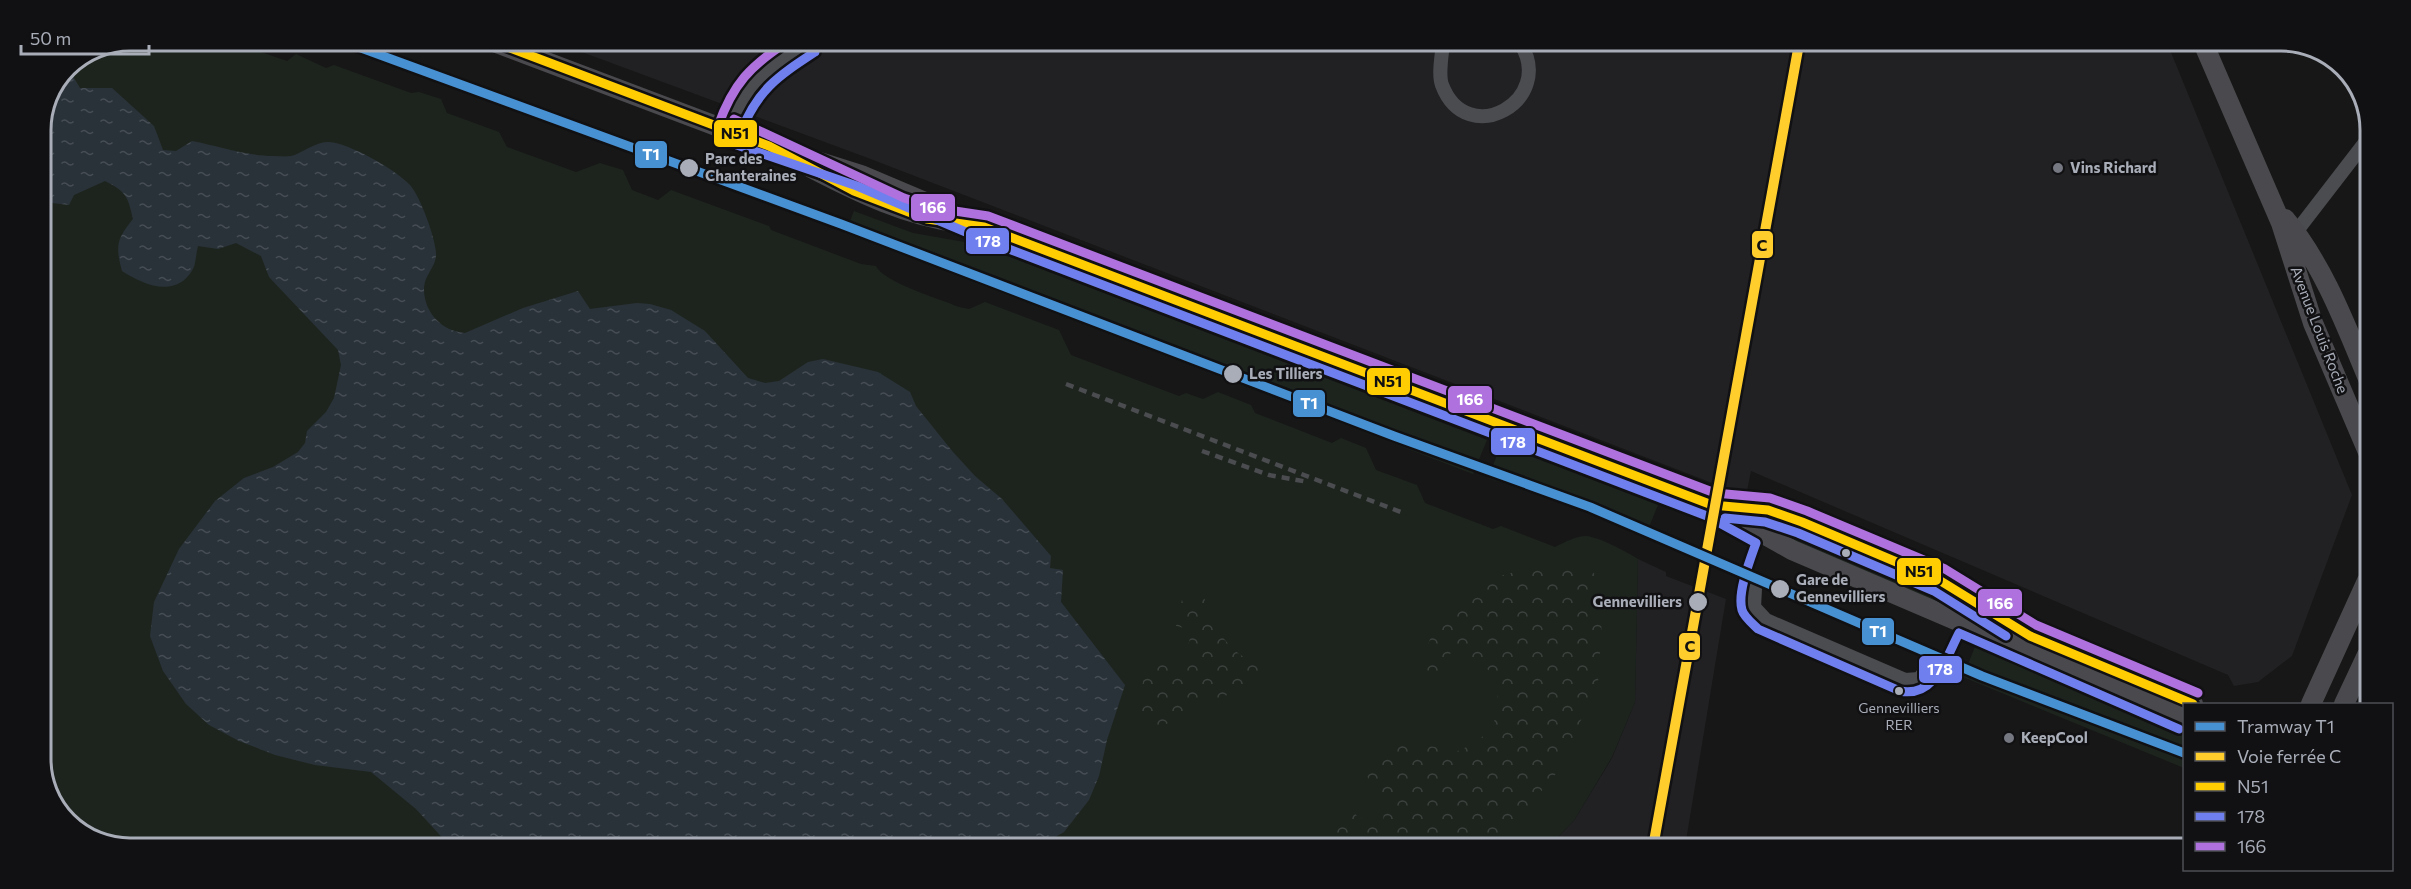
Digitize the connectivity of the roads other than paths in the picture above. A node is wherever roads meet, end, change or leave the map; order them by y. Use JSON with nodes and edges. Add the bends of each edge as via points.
{"nodes":[{"id":1,"x":518,"y":51,"type":"edge"},
{"id":2,"x":795,"y":51,"type":"edge"},
{"id":3,"x":1443,"y":51,"type":"edge"},
{"id":4,"x":1525,"y":51,"type":"edge"},
{"id":5,"x":2207,"y":51,"type":"edge"},
{"id":6,"x":729,"y":130,"type":"junction"},
{"id":7,"x":2360,"y":149,"type":"edge"},
{"id":8,"x":2274,"y":207,"type":"junction"},
{"id":9,"x":2296,"y":232,"type":"junction"},
{"id":10,"x":2360,"y":362,"type":"edge"},
{"id":11,"x":2360,"y":433,"type":"edge"},
{"id":12,"x":1712,"y":505,"type":"junction"},
{"id":13,"x":1780,"y":514,"type":"junction"},
{"id":14,"x":1771,"y":538,"type":"junction"},
{"id":15,"x":1755,"y":589,"type":"dead end"},
{"id":16,"x":1965,"y":593,"type":"junction"},
{"id":17,"x":2360,"y":596,"type":"edge"},
{"id":18,"x":1953,"y":618,"type":"junction"},
{"id":19,"x":1929,"y":666,"type":"dead end"},
{"id":20,"x":2360,"y":670,"type":"edge"},
{"id":21,"x":2188,"y":703,"type":"edge"},
{"id":22,"x":2312,"y":703,"type":"edge"},
{"id":23,"x":2345,"y":703,"type":"edge"},
{"id":24,"x":2183,"y":718,"type":"edge"}],
"edges":[{"from":1,"to":6,"type":"main road"},
{"from":2,"to":6,"type":"street","via":[[747,87]]},
{"from":3,"to":4,"type":"street","via":[[1441,83],[1454,106],[1479,117],[1504,113],[1519,98],[1528,79],[1529,57]]},
{"from":5,"to":8,"type":"main road","name":"Avenue Louis Roche"},
{"from":6,"to":12,"type":"main road","via":[[769,146],[854,191],[927,219],[984,226]]},
{"from":7,"to":9,"type":"street"},
{"from":8,"to":9,"type":"main road","name":"Avenue Louis Roche"},
{"from":8,"to":11,"type":"main road","name":"Avenue Louis Roche","via":[[2313,323]]},
{"from":9,"to":10,"type":"main road","name":"Avenue Louis Roche","via":[[2329,287]]},
{"from":12,"to":13,"type":"main road"},
{"from":12,"to":14,"type":"main road"},
{"from":13,"to":14,"type":"main road"},
{"from":13,"to":16,"type":"main road"},
{"from":14,"to":18,"type":"main road"},
{"from":15,"to":19,"type":"street","via":[[1754,607],[1766,620],[1801,636],[1905,680],[1919,679]]},
{"from":16,"to":18,"type":"main road"},
{"from":16,"to":21,"type":"main road","via":[[2030,636]]},
{"from":17,"to":22,"type":"main road"},
{"from":18,"to":24,"type":"main road"},
{"from":20,"to":23,"type":"main road"}]}
